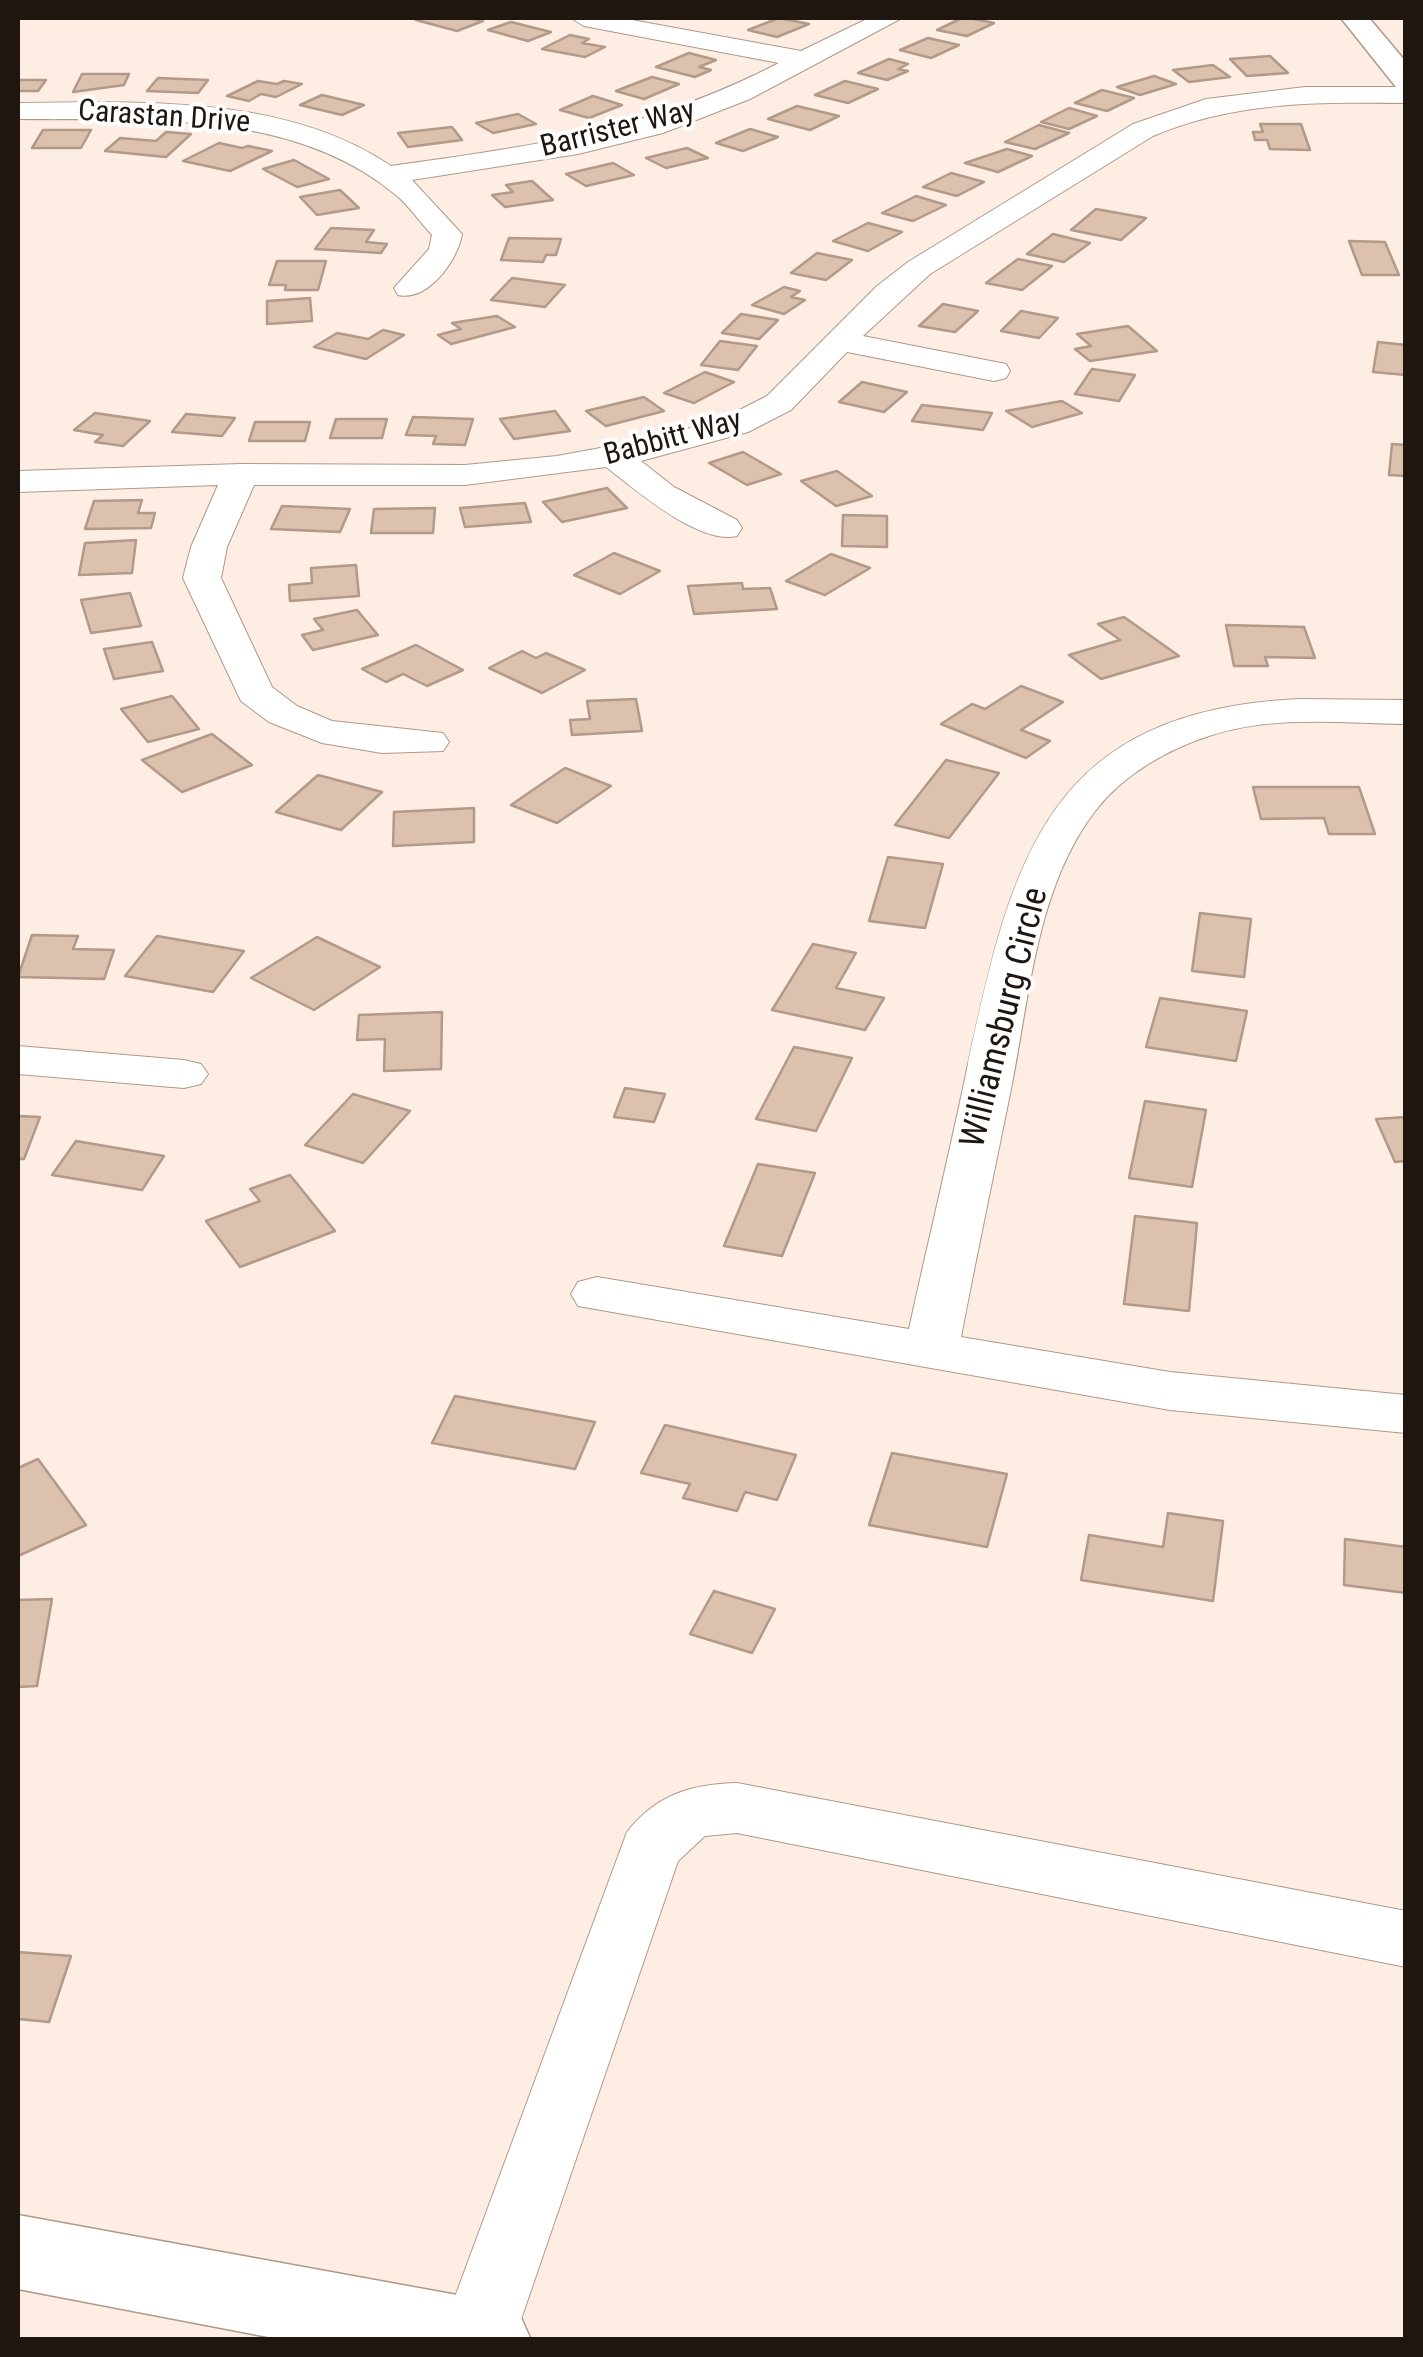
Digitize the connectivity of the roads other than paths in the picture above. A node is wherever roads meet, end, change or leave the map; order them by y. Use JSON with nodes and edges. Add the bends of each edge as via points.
{"nodes":[{"id":1,"x":584,"y":18,"type":"edge"},
{"id":2,"x":889,"y":18,"type":"edge"},
{"id":3,"x":1356,"y":18,"type":"edge"},
{"id":4,"x":805,"y":60,"type":"junction"},
{"id":5,"x":1406,"y":81,"type":"edge"},
{"id":6,"x":1406,"y":95,"type":"edge"},
{"id":7,"x":18,"y":111,"type":"edge"},
{"id":8,"x":388,"y":176,"type":"junction"},
{"id":9,"x":408,"y":288,"type":"dead end"},
{"id":10,"x":839,"y":341,"type":"junction"},
{"id":11,"x":994,"y":371,"type":"dead end"},
{"id":12,"x":615,"y":456,"type":"junction"},
{"id":13,"x":241,"y":474,"type":"junction"},
{"id":14,"x":18,"y":482,"type":"edge"},
{"id":15,"x":724,"y":528,"type":"dead end"},
{"id":16,"x":1406,"y":712,"type":"edge"},
{"id":17,"x":429,"y":742,"type":"dead end"},
{"id":18,"x":18,"y":1060,"type":"edge"},
{"id":19,"x":184,"y":1074,"type":"dead end"},
{"id":20,"x":597,"y":1294,"type":"dead end"},
{"id":21,"x":931,"y":1352,"type":"junction"},
{"id":22,"x":1406,"y":1414,"type":"edge"},
{"id":23,"x":1406,"y":1939,"type":"edge"},
{"id":24,"x":18,"y":2252,"type":"edge"},
{"id":25,"x":481,"y":2339,"type":"edge"}],
"edges":[{"from":1,"to":4,"type":"street"},
{"from":2,"to":4,"type":"street","name":"Barrister Way"},
{"from":3,"to":5,"type":"main road"},
{"from":4,"to":8,"type":"street","name":"Barrister Way","via":[[724,102],[657,126]]},
{"from":6,"to":10,"type":"street","name":"Babbitt Way","via":[[1261,96],[1172,116],[918,268]]},
{"from":7,"to":8,"type":"street","name":"Carastan Drive","via":[[154,112],[252,122],[331,144]]},
{"from":8,"to":9,"type":"street","name":"Carastan Drive","via":[[447,234],[444,252]]},
{"from":10,"to":11,"type":"street"},
{"from":10,"to":12,"type":"street","name":"Babbitt Way","via":[[756,417]]},
{"from":12,"to":13,"type":"street","name":"Babbitt Way","via":[[465,475]]},
{"from":12,"to":15,"type":"street","via":[[662,494]]},
{"from":13,"to":14,"type":"street","name":"Babbitt Way"},
{"from":13,"to":17,"type":"street","via":[[202,578],[255,693],[282,714],[333,734]]},
{"from":16,"to":21,"type":"street","name":"Williamsburg Circle","via":[[1265,713],[1198,726],[1138,756],[1078,803],[1037,882],[1016,956]]},
{"from":18,"to":19,"type":"street"},
{"from":20,"to":21,"type":"street"},
{"from":21,"to":22,"type":"street","via":[[1170,1391]]},
{"from":23,"to":25,"type":"street","via":[[737,1808],[698,1809],[670,1823],[650,1850]]},
{"from":24,"to":25,"type":"main road"}]}
